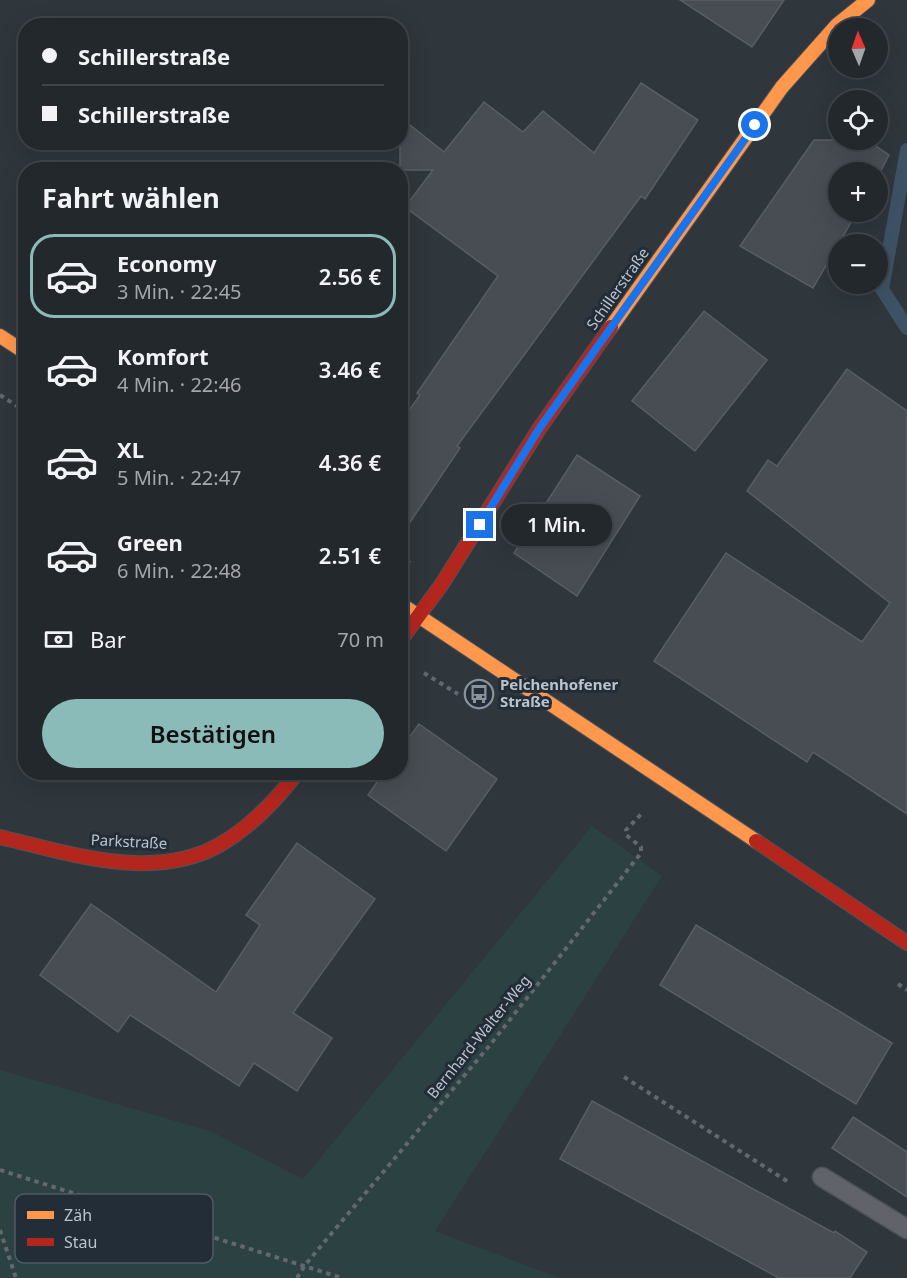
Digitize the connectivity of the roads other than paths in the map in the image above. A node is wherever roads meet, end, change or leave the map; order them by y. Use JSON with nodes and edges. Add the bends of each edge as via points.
{"nodes":[{"id":1,"x":868,"y":0,"type":"edge"},
{"id":2,"x":0,"y":336,"type":"edge"},
{"id":3,"x":18,"y":347,"type":"edge"},
{"id":4,"x":408,"y":609,"type":"edge"},
{"id":5,"x":419,"y":616,"type":"junction"},
{"id":6,"x":408,"y":630,"type":"edge"},
{"id":7,"x":290,"y":780,"type":"edge"},
{"id":8,"x":0,"y":837,"type":"edge"},
{"id":9,"x":907,"y":943,"type":"edge"},
{"id":10,"x":822,"y":1177,"type":"road end"},
{"id":11,"x":907,"y":1229,"type":"edge"}],
"edges":[{"from":1,"to":5,"type":"street","name":"Schillerstraße","via":[[837,25],[782,87],[539,429]]},
{"from":2,"to":3,"type":"street"},
{"from":4,"to":5,"type":"street"},
{"from":5,"to":6,"type":"street"},
{"from":5,"to":9,"type":"street"},
{"from":7,"to":8,"type":"street","name":"Parkstraße","via":[[261,814],[216,847],[189,858],[167,862],[102,859]]},
{"from":10,"to":11,"type":"lane"}]}
